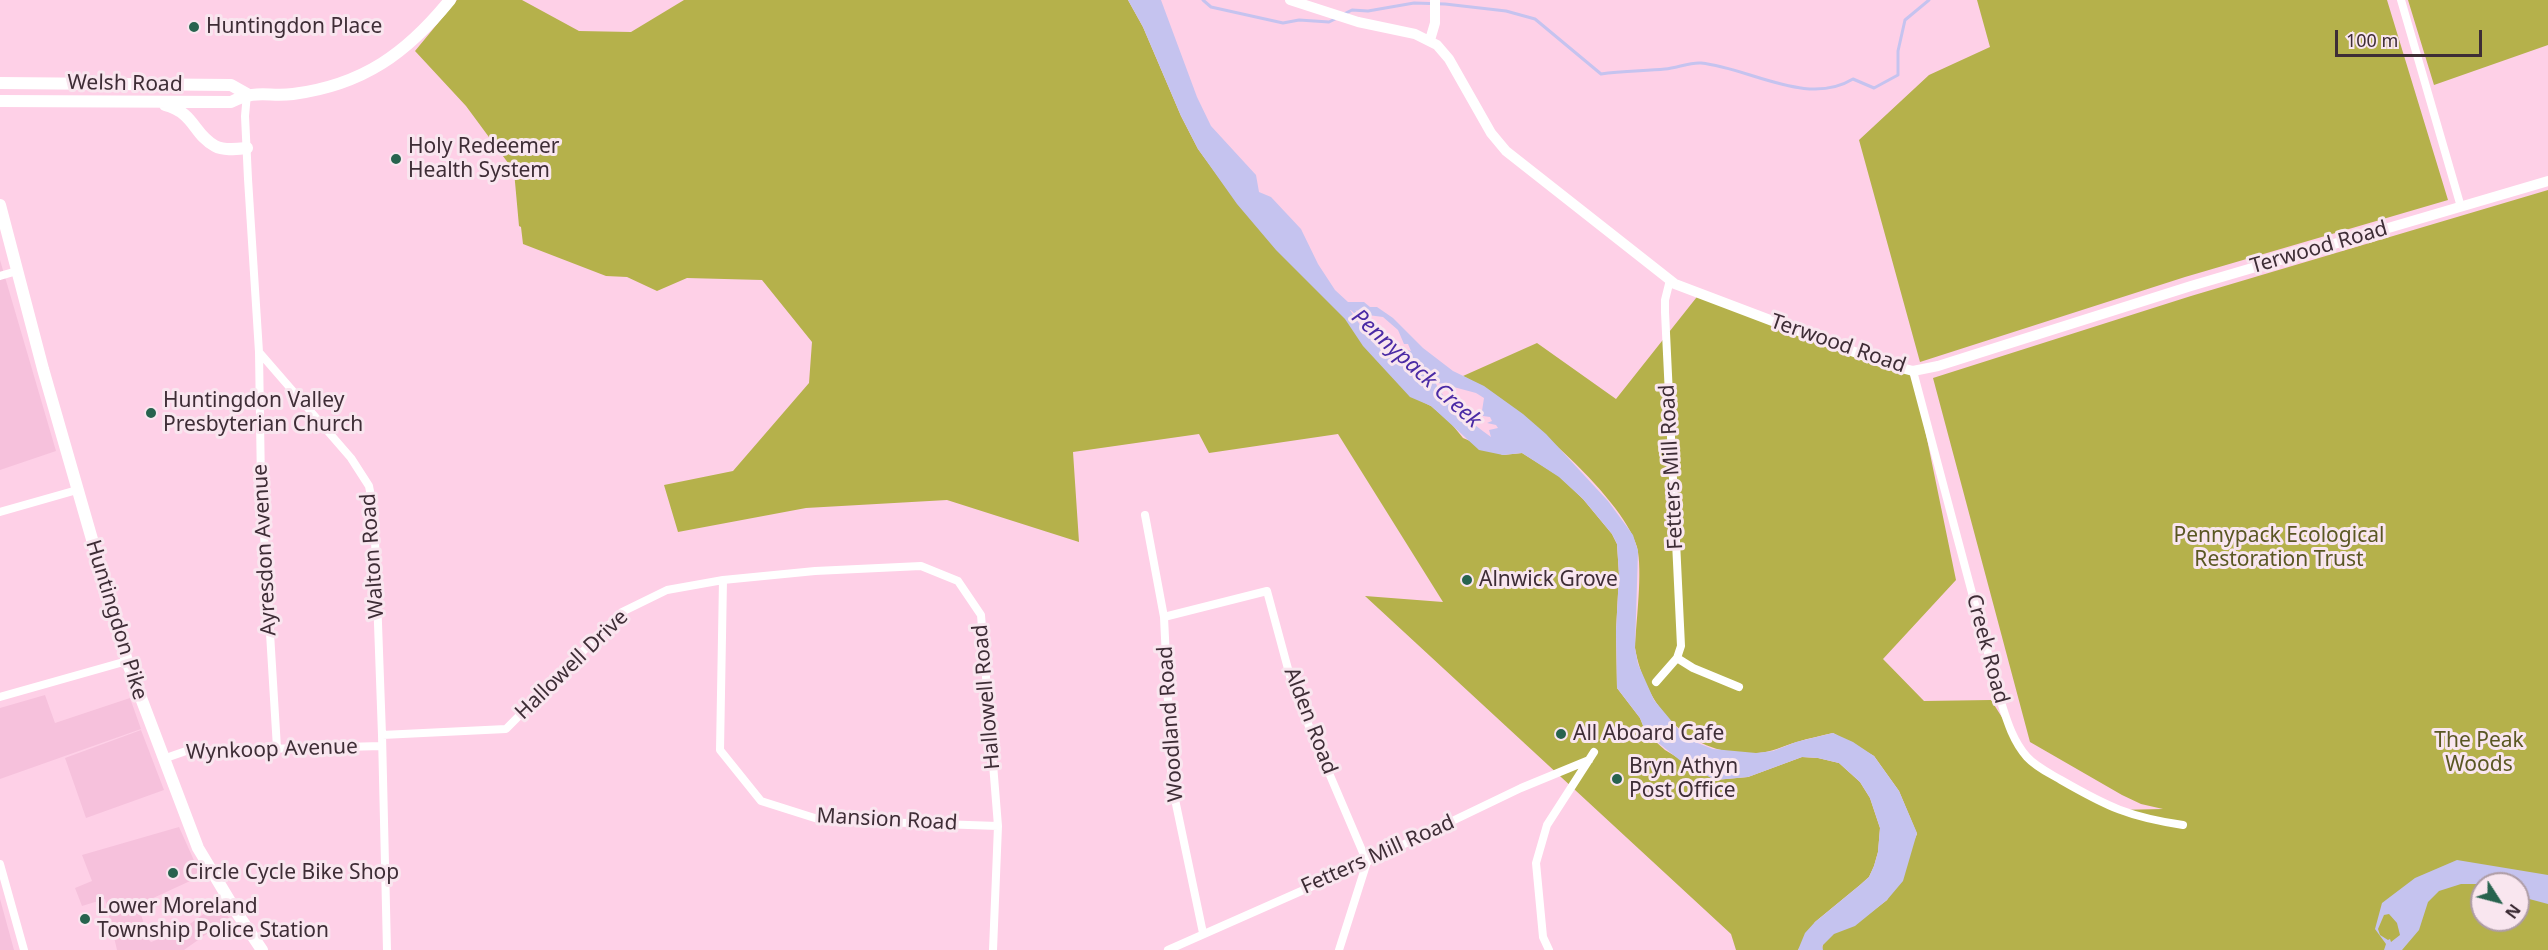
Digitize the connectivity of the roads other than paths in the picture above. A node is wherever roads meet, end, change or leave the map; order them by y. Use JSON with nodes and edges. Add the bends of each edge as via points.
{"nodes":[{"id":1,"x":450,"y":0,"type":"edge"},
{"id":2,"x":1290,"y":0,"type":"edge"},
{"id":3,"x":1435,"y":0,"type":"edge"},
{"id":4,"x":2401,"y":0,"type":"edge"},
{"id":5,"x":1430,"y":40,"type":"junction"},
{"id":6,"x":0,"y":83,"type":"edge"},
{"id":7,"x":247,"y":94,"type":"junction"},
{"id":8,"x":0,"y":101,"type":"edge"},
{"id":9,"x":152,"y":102,"type":"junction"},
{"id":10,"x":247,"y":148,"type":"junction"},
{"id":11,"x":2548,"y":181,"type":"edge"},
{"id":12,"x":0,"y":205,"type":"edge"},
{"id":13,"x":2461,"y":207,"type":"junction"},
{"id":14,"x":0,"y":236,"type":"edge"},
{"id":15,"x":17,"y":271,"type":"junction"},
{"id":16,"x":0,"y":276,"type":"edge"},
{"id":17,"x":1670,"y":280,"type":"junction"},
{"id":18,"x":259,"y":352,"type":"junction"},
{"id":19,"x":1913,"y":371,"type":"junction"},
{"id":20,"x":77,"y":490,"type":"junction"},
{"id":21,"x":0,"y":512,"type":"edge"},
{"id":22,"x":1145,"y":515,"type":"dead end"},
{"id":23,"x":723,"y":579,"type":"junction"},
{"id":24,"x":1164,"y":618,"type":"junction"},
{"id":25,"x":1677,"y":658,"type":"junction"},
{"id":26,"x":127,"y":661,"type":"junction"},
{"id":27,"x":1656,"y":682,"type":"dead end"},
{"id":28,"x":1739,"y":687,"type":"dead end"},
{"id":29,"x":0,"y":697,"type":"edge"},
{"id":30,"x":382,"y":735,"type":"junction"},
{"id":31,"x":382,"y":746,"type":"junction"},
{"id":32,"x":277,"y":748,"type":"junction"},
{"id":33,"x":1594,"y":752,"type":"dead end"},
{"id":34,"x":163,"y":759,"type":"junction"},
{"id":35,"x":1589,"y":760,"type":"junction"},
{"id":36,"x":2183,"y":825,"type":"dead end"},
{"id":37,"x":998,"y":826,"type":"junction"},
{"id":38,"x":1366,"y":862,"type":"junction"},
{"id":39,"x":0,"y":864,"type":"edge"},
{"id":40,"x":1203,"y":933,"type":"junction"},
{"id":41,"x":24,"y":950,"type":"edge"},
{"id":42,"x":262,"y":950,"type":"edge"},
{"id":43,"x":387,"y":950,"type":"edge"},
{"id":44,"x":993,"y":950,"type":"edge"},
{"id":45,"x":1168,"y":950,"type":"edge"},
{"id":46,"x":1339,"y":950,"type":"edge"},
{"id":47,"x":1549,"y":950,"type":"edge"}],
"edges":[{"from":1,"to":7,"type":"main road","name":"Welsh Road","via":[[417,38],[374,68],[321,89]]},
{"from":2,"to":5,"type":"street"},
{"from":3,"to":5,"type":"street"},
{"from":4,"to":13,"type":"street"},
{"from":5,"to":17,"type":"street","name":"Terwood Road","via":[[1443,51],[1506,151]]},
{"from":6,"to":7,"type":"main road","name":"Welsh Road","via":[[231,85]]},
{"from":7,"to":9,"type":"main road","name":"Welsh Road","via":[[231,102]]},
{"from":7,"to":10,"type":"street"},
{"from":8,"to":9,"type":"main road","name":"Welsh Road"},
{"from":9,"to":10,"type":"main road","via":[[184,113],[215,146]]},
{"from":10,"to":18,"type":"street"},
{"from":11,"to":13,"type":"street","name":"Terwood Road"},
{"from":12,"to":15,"type":"main road","name":"Huntingdon Pike"},
{"from":13,"to":19,"type":"street","name":"Terwood Road"},
{"from":14,"to":15,"type":"main road","name":"Huntingdon Pike"},
{"from":15,"to":16,"type":"street"},
{"from":15,"to":20,"type":"main road","name":"Huntingdon Pike"},
{"from":17,"to":19,"type":"street","name":"Terwood Road"},
{"from":17,"to":25,"type":"street","name":"Fetters Mill Road","via":[[1665,312],[1681,646]]},
{"from":18,"to":30,"type":"street","name":"Walton Road","via":[[351,458],[369,486],[374,512]]},
{"from":18,"to":32,"type":"street","name":"Ayresdon Avenue","via":[[261,485]]},
{"from":19,"to":36,"type":"street","name":"Creek Road","via":[[2001,702],[2020,747],[2043,770],[2103,805],[2141,818]]},
{"from":20,"to":21,"type":"street"},
{"from":20,"to":26,"type":"main road","name":"Huntingdon Pike"},
{"from":22,"to":24,"type":"street","name":"Woodland Road"},
{"from":23,"to":30,"type":"street","name":"Hallowell Drive","via":[[667,590],[622,612],[506,729]]},
{"from":23,"to":37,"type":"street","name":"Mansion Road","via":[[720,750],[760,801],[821,820]]},
{"from":23,"to":37,"type":"street","name":"Hallowell Road","via":[[921,566],[958,581],[981,615]]},
{"from":24,"to":38,"type":"street","name":"Alden Road","via":[[1266,591],[1294,691]]},
{"from":24,"to":40,"type":"street","name":"Woodland Road","via":[[1172,785]]},
{"from":25,"to":27,"type":"street"},
{"from":25,"to":28,"type":"street"},
{"from":26,"to":29,"type":"street"},
{"from":26,"to":34,"type":"main road","name":"Huntingdon Pike"},
{"from":30,"to":31,"type":"street","name":"Walton Road"},
{"from":31,"to":32,"type":"street","name":"Wynkoop Avenue"},
{"from":31,"to":43,"type":"street","name":"Walton Road"},
{"from":32,"to":34,"type":"street","name":"Wynkoop Avenue","via":[[186,751]]},
{"from":33,"to":35,"type":"street"},
{"from":34,"to":42,"type":"main road","name":"Huntingdon Pike","via":[[198,848]]},
{"from":35,"to":38,"type":"street","name":"Fetters Mill Road"},
{"from":35,"to":47,"type":"street","via":[[1547,825],[1536,863],[1543,937]]},
{"from":37,"to":44,"type":"street","name":"Hallowell Road"},
{"from":38,"to":40,"type":"street","name":"Fetters Mill Road"},
{"from":38,"to":46,"type":"street"},
{"from":39,"to":41,"type":"street"},
{"from":40,"to":45,"type":"street","name":"Fetters Mill Road"}]}
